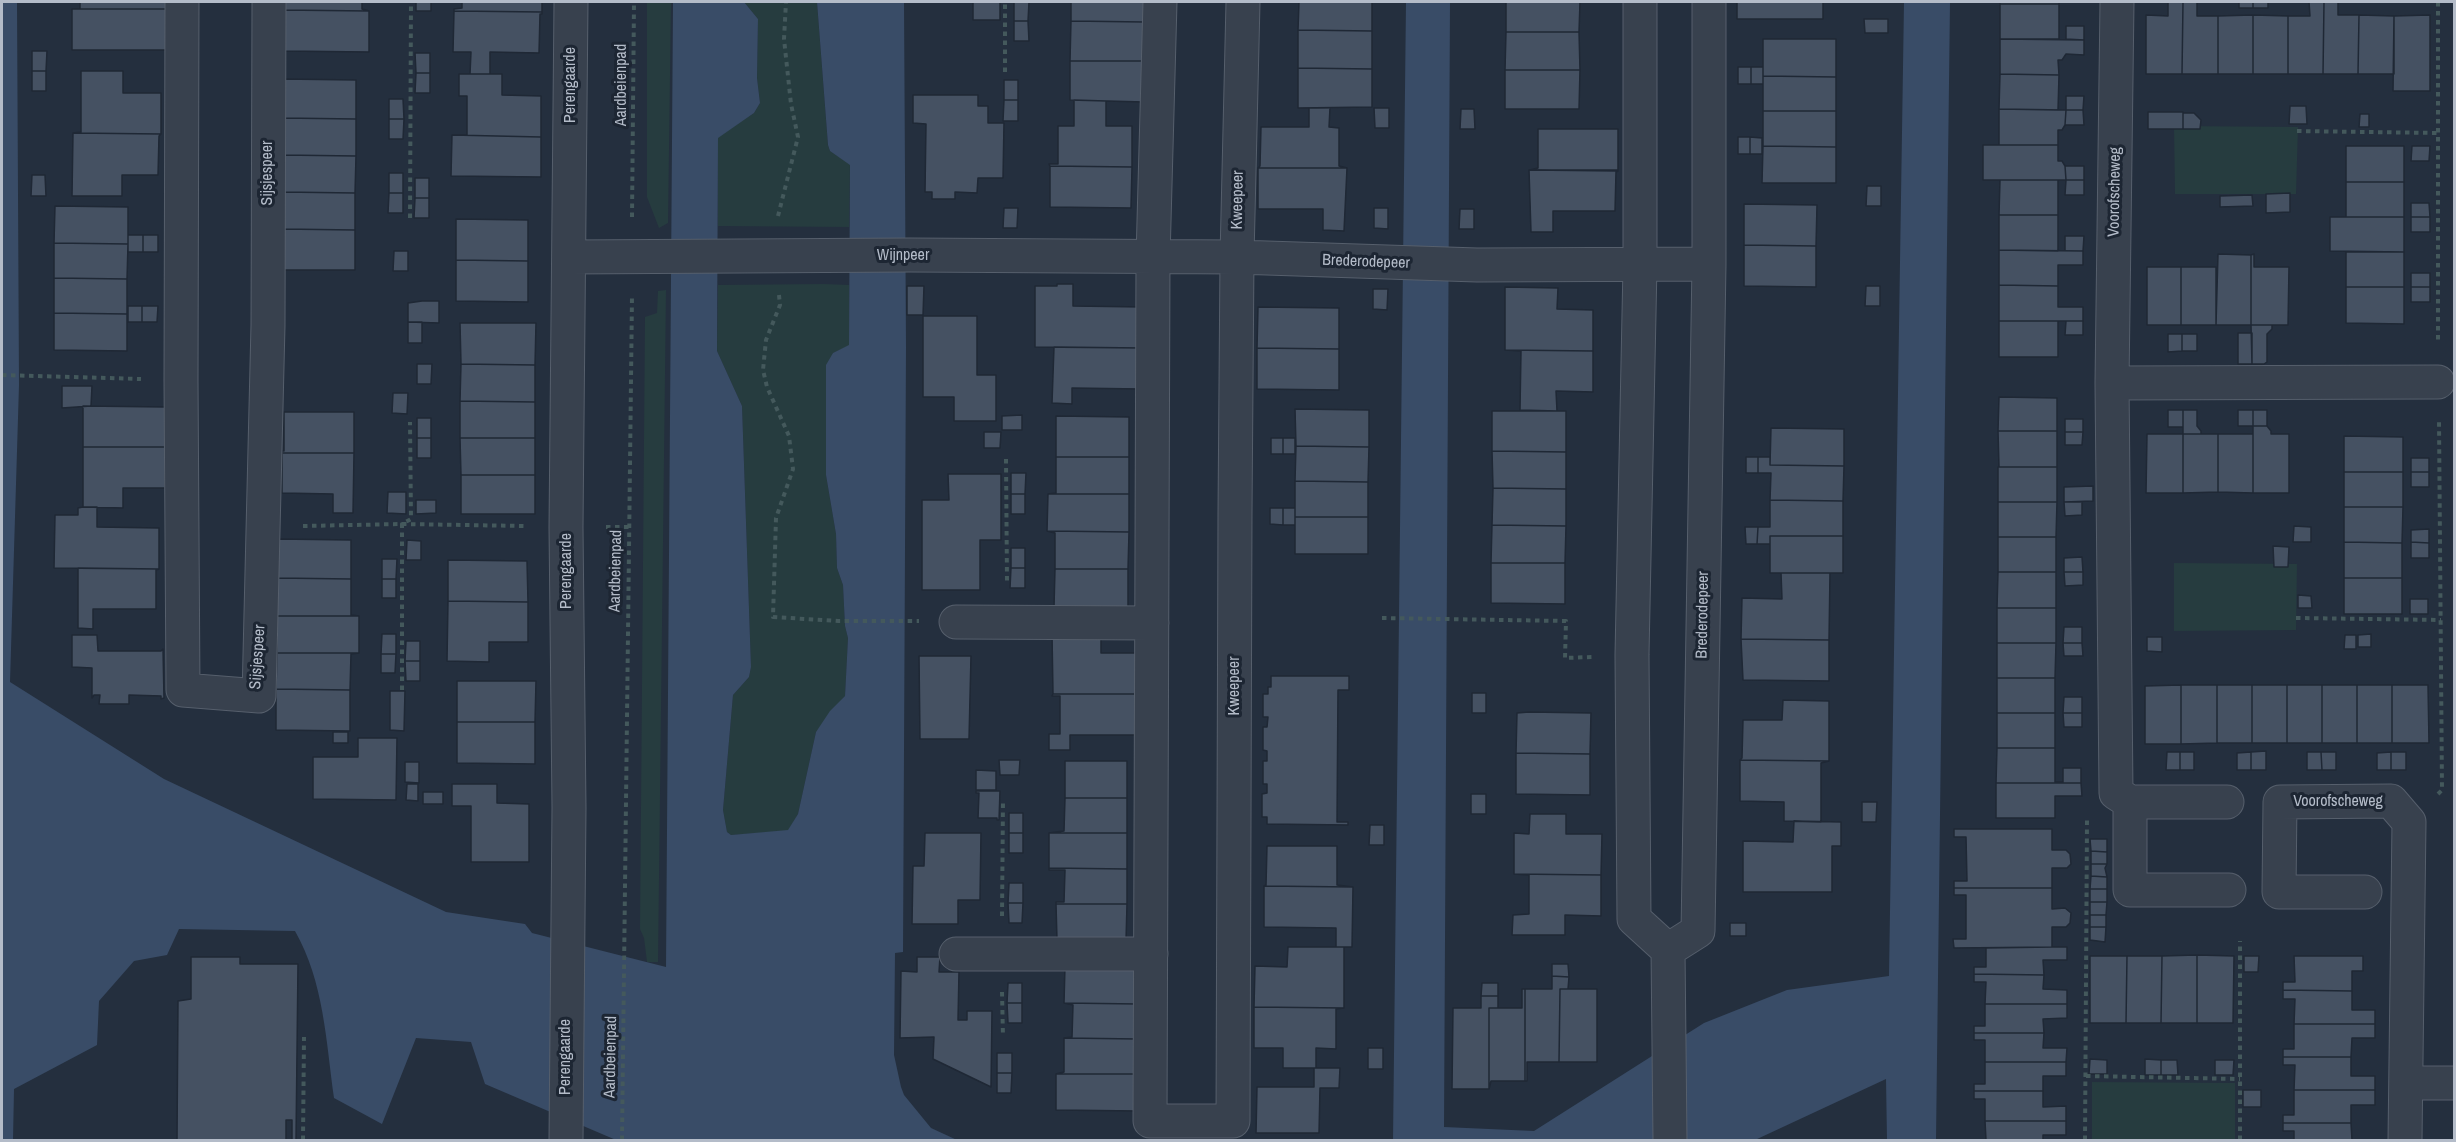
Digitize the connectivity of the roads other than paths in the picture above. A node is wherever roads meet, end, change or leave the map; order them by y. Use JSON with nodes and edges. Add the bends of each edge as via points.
{"nodes":[{"id":1,"x":182,"y":2,"type":"edge"},
{"id":2,"x":269,"y":2,"type":"edge"},
{"id":3,"x":571,"y":2,"type":"edge"},
{"id":4,"x":1160,"y":2,"type":"edge"},
{"id":5,"x":1243,"y":2,"type":"edge"},
{"id":6,"x":1640,"y":2,"type":"edge"},
{"id":7,"x":1709,"y":2,"type":"edge"},
{"id":8,"x":2117,"y":2,"type":"edge"},
{"id":9,"x":569,"y":257,"type":"junction"},
{"id":10,"x":1237,"y":257,"type":"junction"},
{"id":11,"x":1153,"y":258,"type":"junction"},
{"id":12,"x":1709,"y":264,"type":"junction"},
{"id":13,"x":1640,"y":265,"type":"junction"},
{"id":14,"x":2438,"y":382,"type":"dead end"},
{"id":15,"x":2112,"y":383,"type":"junction"},
{"id":16,"x":956,"y":622,"type":"dead end"},
{"id":17,"x":1152,"y":623,"type":"junction"},
{"id":18,"x":2123,"y":798,"type":"junction"},
{"id":19,"x":2228,"y":802,"type":"dead end"},
{"id":20,"x":2229,"y":890,"type":"dead end"},
{"id":21,"x":2365,"y":892,"type":"dead end"},
{"id":22,"x":1668,"y":950,"type":"junction"},
{"id":23,"x":956,"y":954,"type":"dead end"},
{"id":24,"x":1151,"y":954,"type":"junction"},
{"id":25,"x":2406,"y":1083,"type":"junction"},
{"id":26,"x":2454,"y":1083,"type":"edge"},
{"id":27,"x":566,"y":1140,"type":"edge"},
{"id":28,"x":1670,"y":1140,"type":"edge"},
{"id":29,"x":2405,"y":1140,"type":"edge"}],
"edges":[{"from":1,"to":2,"type":"street","name":"Sijsjespeer","via":[[183,690],[259,696],[268,325]]},
{"from":3,"to":9,"type":"street","name":"Perengaarde"},
{"from":4,"to":11,"type":"street","name":"Kweepeer"},
{"from":5,"to":10,"type":"street","name":"Kweepeer"},
{"from":6,"to":13,"type":"street"},
{"from":7,"to":12,"type":"street","name":"Brederodepeer"},
{"from":8,"to":15,"type":"street","name":"Voorofscheweg"},
{"from":9,"to":11,"type":"street","name":"Wijnpeer"},
{"from":9,"to":27,"type":"street","name":"Perengaarde"},
{"from":10,"to":11,"type":"street","name":"Wijnpeer"},
{"from":10,"to":13,"type":"street","name":"Brederodepeer","via":[[1477,265]]},
{"from":10,"to":24,"type":"street","name":"Kweepeer","via":[[1233,1121],[1150,1121]]},
{"from":11,"to":17,"type":"street","name":"Kweepeer"},
{"from":12,"to":13,"type":"street","name":"Brederodepeer"},
{"from":12,"to":22,"type":"street","name":"Brederodepeer","via":[[1698,931]]},
{"from":13,"to":22,"type":"street","via":[[1632,655],[1634,919]]},
{"from":14,"to":15,"type":"street"},
{"from":15,"to":18,"type":"street","name":"Voorofscheweg"},
{"from":16,"to":17,"type":"street"},
{"from":17,"to":24,"type":"street","name":"Kweepeer"},
{"from":18,"to":19,"type":"street"},
{"from":18,"to":20,"type":"street","name":"Voorofscheweg","via":[[2130,891]]},
{"from":21,"to":25,"type":"street","name":"Voorofscheweg","via":[[2279,892],[2280,802],[2391,801],[2409,822]]},
{"from":22,"to":28,"type":"street"},
{"from":23,"to":24,"type":"street"},
{"from":25,"to":26,"type":"street"},
{"from":25,"to":29,"type":"street","name":"Voorofscheweg"}]}
